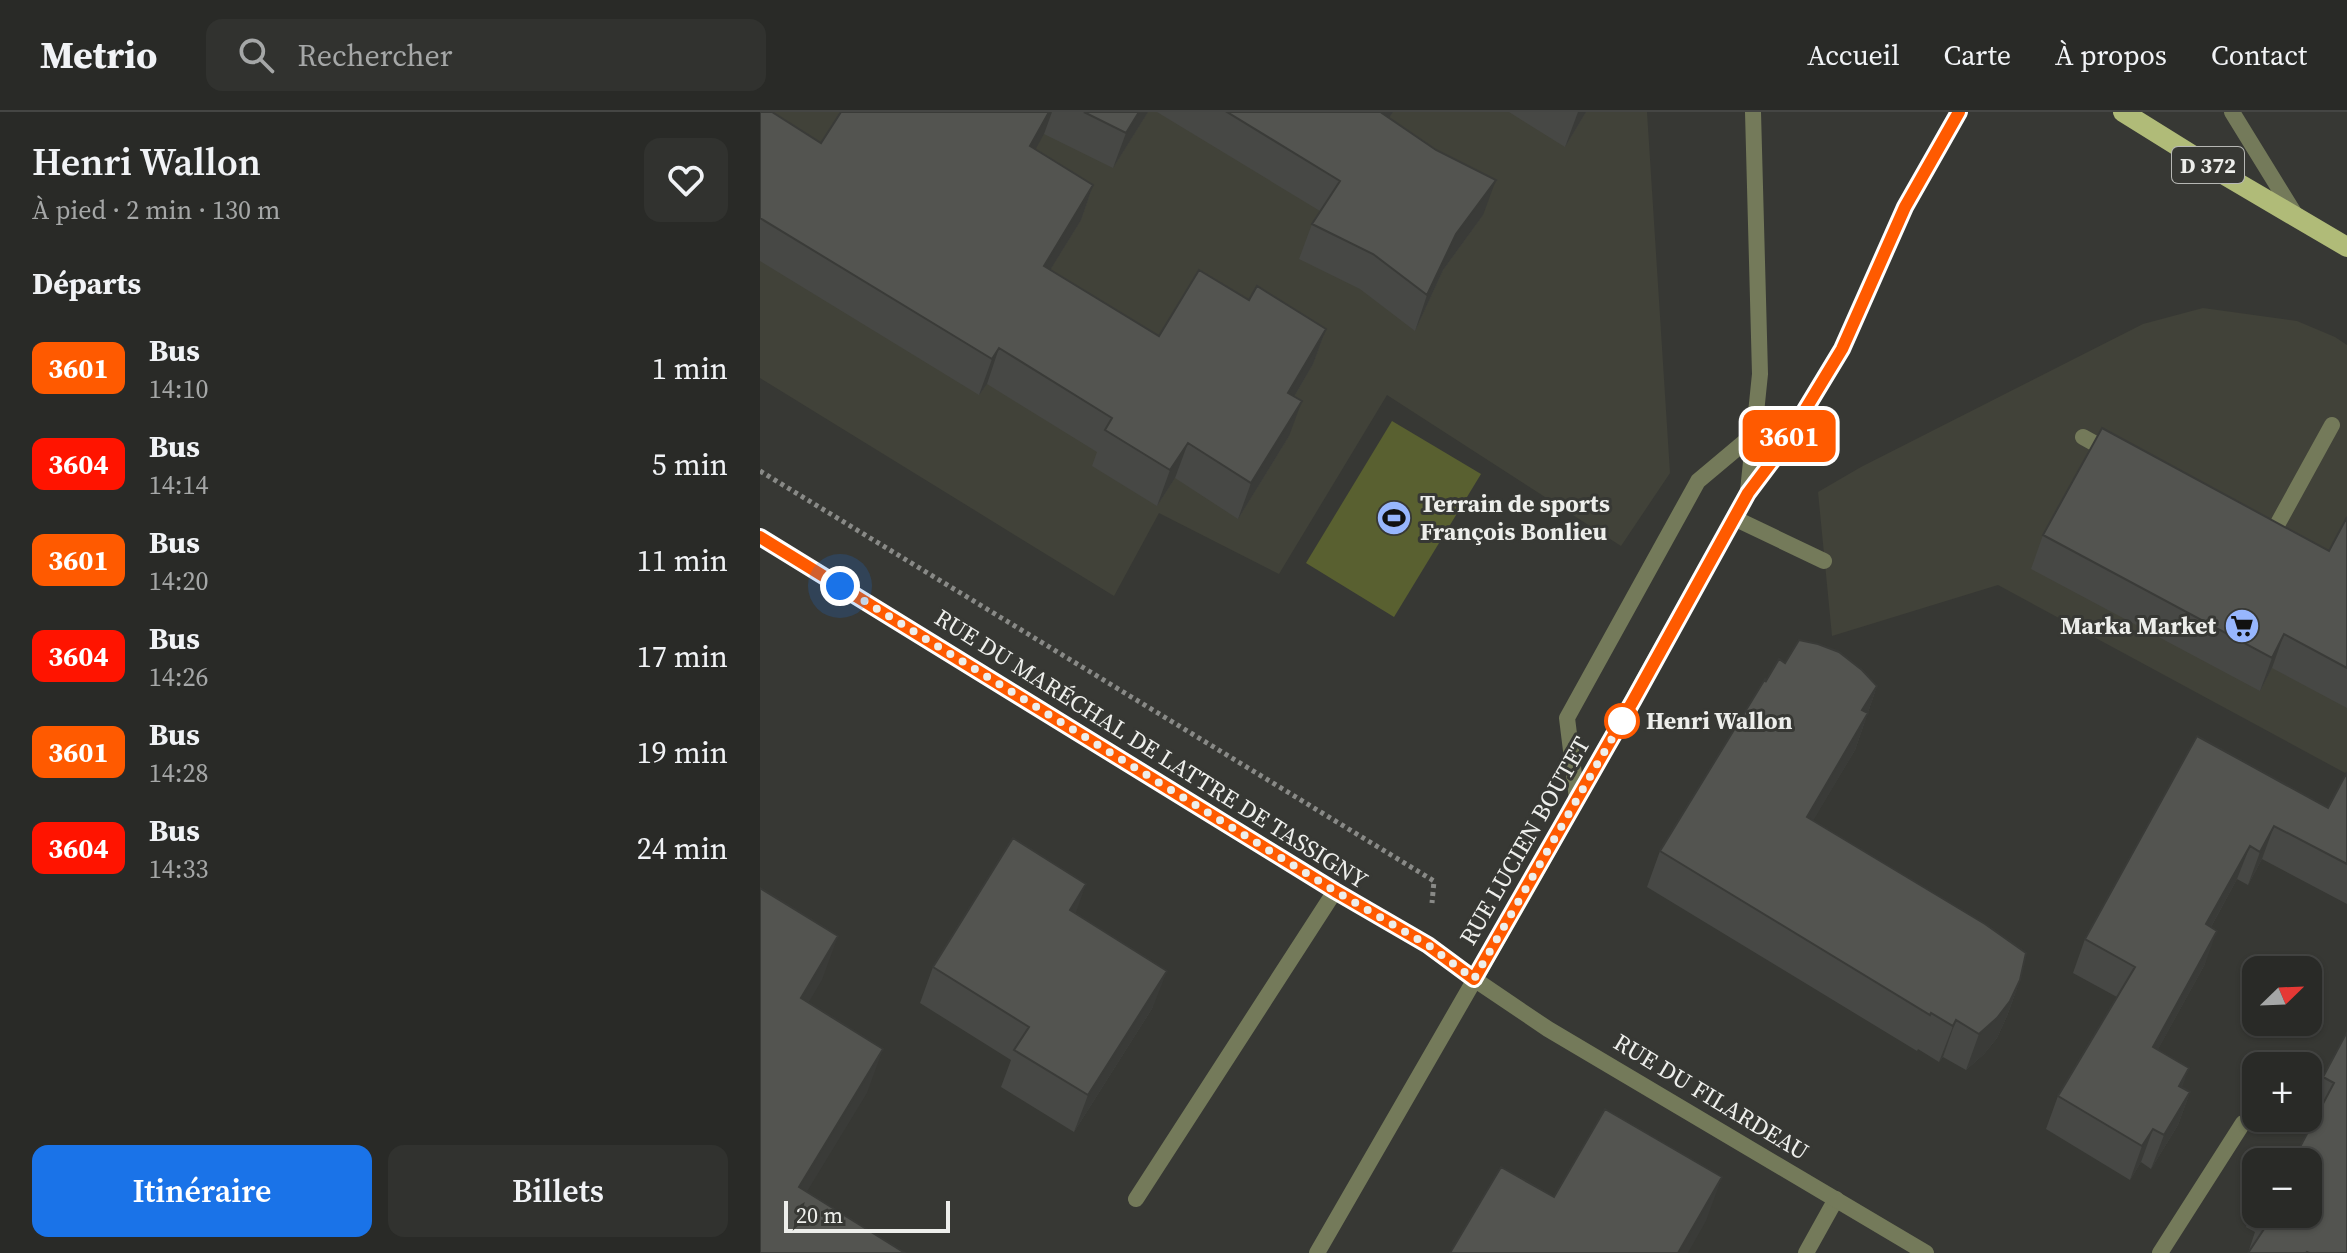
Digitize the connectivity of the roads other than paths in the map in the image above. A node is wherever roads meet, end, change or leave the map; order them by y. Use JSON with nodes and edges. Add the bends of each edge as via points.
{"nodes":[{"id":1,"x":1753,"y":112,"type":"edge"},
{"id":2,"x":1959,"y":112,"type":"edge"},
{"id":3,"x":2123,"y":112,"type":"edge"},
{"id":4,"x":2232,"y":112,"type":"edge"},
{"id":5,"x":2296,"y":216,"type":"junction"},
{"id":6,"x":2347,"y":247,"type":"edge"},
{"id":7,"x":2332,"y":425,"type":"dead end"},
{"id":8,"x":1754,"y":434,"type":"junction"},
{"id":9,"x":2083,"y":437,"type":"dead end"},
{"id":10,"x":2122,"y":459,"type":"edge"},
{"id":11,"x":1748,"y":493,"type":"junction"},
{"id":12,"x":1734,"y":518,"type":"junction"},
{"id":13,"x":2255,"y":531,"type":"edge"},
{"id":14,"x":760,"y":537,"type":"edge"},
{"id":15,"x":1824,"y":561,"type":"dead end"},
{"id":16,"x":1577,"y":799,"type":"junction"},
{"id":17,"x":1335,"y":891,"type":"junction"},
{"id":18,"x":1474,"y":979,"type":"junction"},
{"id":19,"x":2242,"y":1125,"type":"edge"},
{"id":20,"x":1136,"y":1199,"type":"dead end"},
{"id":21,"x":1836,"y":1199,"type":"junction"},
{"id":22,"x":1317,"y":1253,"type":"edge"},
{"id":23,"x":1806,"y":1253,"type":"edge"},
{"id":24,"x":1926,"y":1253,"type":"edge"},
{"id":25,"x":2160,"y":1253,"type":"edge"}],
"edges":[{"from":1,"to":8,"type":"street","via":[[1760,374]]},
{"from":2,"to":11,"type":"street","name":"RUE LUCIEN BOUTET","via":[[1905,207],[1842,349]]},
{"from":3,"to":5,"type":"main road","number":"D 372"},
{"from":4,"to":5,"type":"street"},
{"from":5,"to":6,"type":"main road","number":"D 372"},
{"from":7,"to":13,"type":"street","via":[[2277,525],[2267,532]]},
{"from":8,"to":11,"type":"street"},
{"from":8,"to":16,"type":"street","via":[[1698,481],[1567,718]]},
{"from":9,"to":10,"type":"street"},
{"from":11,"to":12,"type":"street","name":"RUE LUCIEN BOUTET"},
{"from":12,"to":15,"type":"street"},
{"from":12,"to":16,"type":"street","name":"RUE LUCIEN BOUTET"},
{"from":14,"to":17,"type":"street","name":"RUE DU MARÉCHAL DE LATTRE DE TASSIGNY"},
{"from":16,"to":18,"type":"street","name":"RUE LUCIEN BOUTET"},
{"from":17,"to":18,"type":"street","name":"RUE DU MARÉCHAL DE LATTRE DE TASSIGNY","via":[[1428,945]]},
{"from":17,"to":20,"type":"street"},
{"from":18,"to":21,"type":"street","name":"RUE DU FILARDEAU","via":[[1548,1029]]},
{"from":18,"to":22,"type":"street","name":"RUE LUCIEN BOUTET"},
{"from":19,"to":25,"type":"street"},
{"from":21,"to":23,"type":"street"},
{"from":21,"to":24,"type":"street","name":"RUE DU FILARDEAU"}]}
